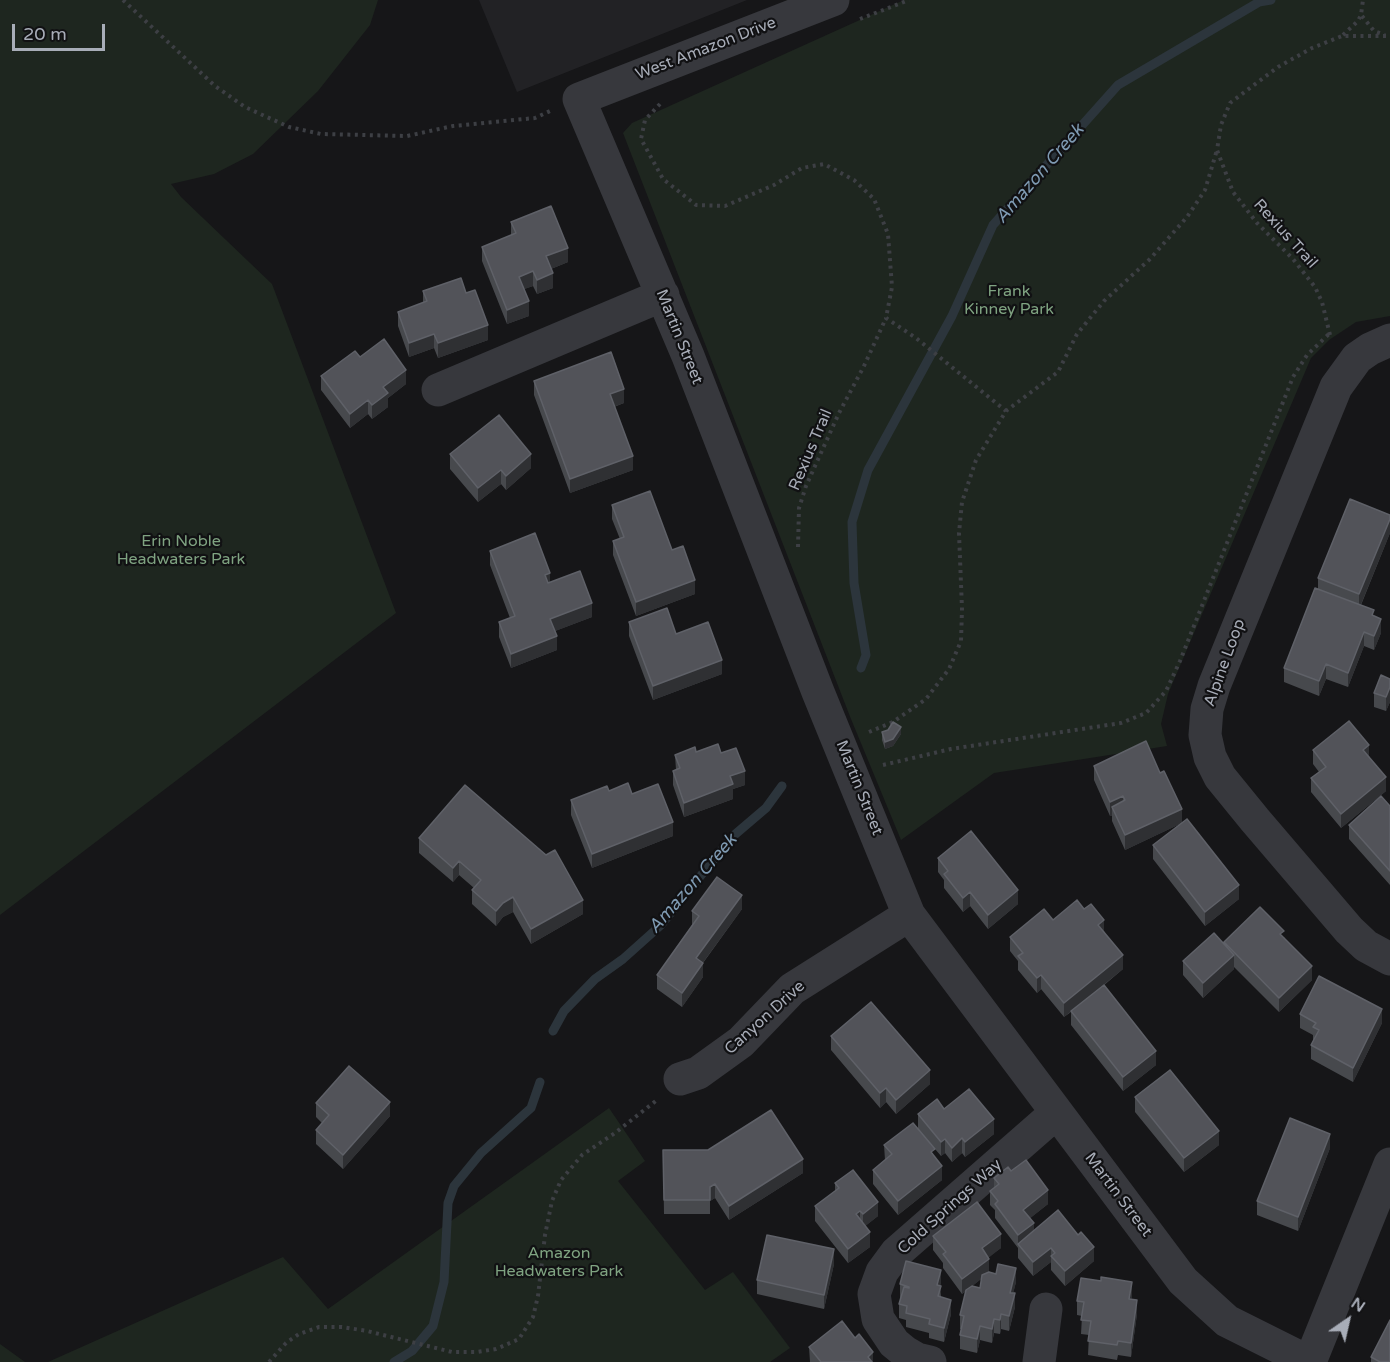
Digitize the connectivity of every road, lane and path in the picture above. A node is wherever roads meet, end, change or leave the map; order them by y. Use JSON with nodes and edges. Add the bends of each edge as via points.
{"nodes":[{"id":1,"x":123,"y":0,"type":"edge"},
{"id":2,"x":833,"y":0,"type":"edge"},
{"id":3,"x":1363,"y":1,"type":"edge"},
{"id":4,"x":1361,"y":15,"type":"junction"},
{"id":5,"x":1342,"y":36,"type":"junction"},
{"id":6,"x":1390,"y":36,"type":"edge"},
{"id":7,"x":579,"y":99,"type":"junction"},
{"id":8,"x":645,"y":120,"type":"dead end"},
{"id":9,"x":1217,"y":150,"type":"junction"},
{"id":10,"x":663,"y":295,"type":"junction"},
{"id":11,"x":886,"y":318,"type":"junction"},
{"id":12,"x":1330,"y":333,"type":"junction"},
{"id":13,"x":1390,"y":340,"type":"edge"},
{"id":14,"x":1357,"y":358,"type":"junction"},
{"id":15,"x":438,"y":390,"type":"dead end"},
{"id":16,"x":1006,"y":411,"type":"junction"},
{"id":17,"x":798,"y":555,"type":"dead end"},
{"id":18,"x":857,"y":732,"type":"junction"},
{"id":19,"x":873,"y":768,"type":"dead end"},
{"id":20,"x":909,"y":915,"type":"junction"},
{"id":21,"x":1390,"y":959,"type":"edge"},
{"id":22,"x":680,"y":1080,"type":"joint"},
{"id":23,"x":1056,"y":1113,"type":"junction"},
{"id":24,"x":1390,"y":1164,"type":"edge"},
{"id":25,"x":1046,"y":1309,"type":"dead end"},
{"id":26,"x":269,"y":1362,"type":"edge"},
{"id":27,"x":930,"y":1362,"type":"edge"},
{"id":28,"x":1039,"y":1362,"type":"edge"},
{"id":29,"x":1309,"y":1362,"type":"edge"}],
"edges":[{"from":1,"to":7,"type":"path","via":[[215,86],[245,107],[289,127],[321,134],[406,136],[453,126],[535,118]]},
{"from":2,"to":7,"type":"street","name":"West Amazon Drive"},
{"from":3,"to":4,"type":"path"},
{"from":4,"to":5,"type":"path"},
{"from":4,"to":6,"type":"path","via":[[1374,31]]},
{"from":5,"to":6,"type":"path"},
{"from":5,"to":9,"type":"path","via":[[1278,67],[1230,103]]},
{"from":7,"to":10,"type":"street","name":"Martin Street"},
{"from":8,"to":11,"type":"path","name":"Rexius Trail","via":[[641,139],[663,180],[696,205],[725,206],[802,168],[824,165],[854,180],[873,199],[888,234],[892,286]]},
{"from":9,"to":12,"type":"path","name":"Rexius Trail","via":[[1233,192],[1315,288]]},
{"from":9,"to":16,"type":"path","via":[[1205,190],[1187,217],[1150,259],[1104,301],[1077,334],[1058,372]]},
{"from":10,"to":15,"type":"street"},
{"from":10,"to":18,"type":"street","name":"Martin Street","via":[[818,692]]},
{"from":11,"to":16,"type":"path"},
{"from":11,"to":17,"type":"path","name":"Rexius Trail","via":[[806,486],[800,508]]},
{"from":12,"to":14,"type":"path","via":[[1333,342]]},
{"from":12,"to":19,"type":"path","via":[[1307,355],[1293,377],[1180,661],[1166,691],[1146,713],[1121,723],[951,749]]},
{"from":13,"to":14,"type":"street","name":"Alpine Loop"},
{"from":14,"to":21,"type":"street","name":"Alpine Loop","via":[[1336,387],[1214,686],[1205,735],[1220,777],[1255,820],[1349,930],[1366,946]]},
{"from":16,"to":18,"type":"path","via":[[976,460],[962,502],[960,641],[949,669],[926,699],[893,722]]},
{"from":18,"to":20,"type":"street","name":"Martin Street"},
{"from":20,"to":22,"type":"street","name":"Canyon Drive","via":[[792,989],[741,1042],[698,1073]]},
{"from":20,"to":23,"type":"street","name":"Martin Street"},
{"from":22,"to":26,"type":"path","via":[[582,1155],[561,1180],[552,1201],[533,1317],[519,1339],[496,1349],[452,1352],[342,1327],[319,1327],[286,1343]]},
{"from":23,"to":27,"type":"street","name":"Cold Springs Way","via":[[896,1253],[882,1272],[874,1294],[878,1319],[894,1343],[917,1359]]},
{"from":23,"to":29,"type":"street","name":"Martin Street","via":[[1183,1281],[1227,1321]]},
{"from":24,"to":29,"type":"street"},
{"from":25,"to":28,"type":"street"}]}
